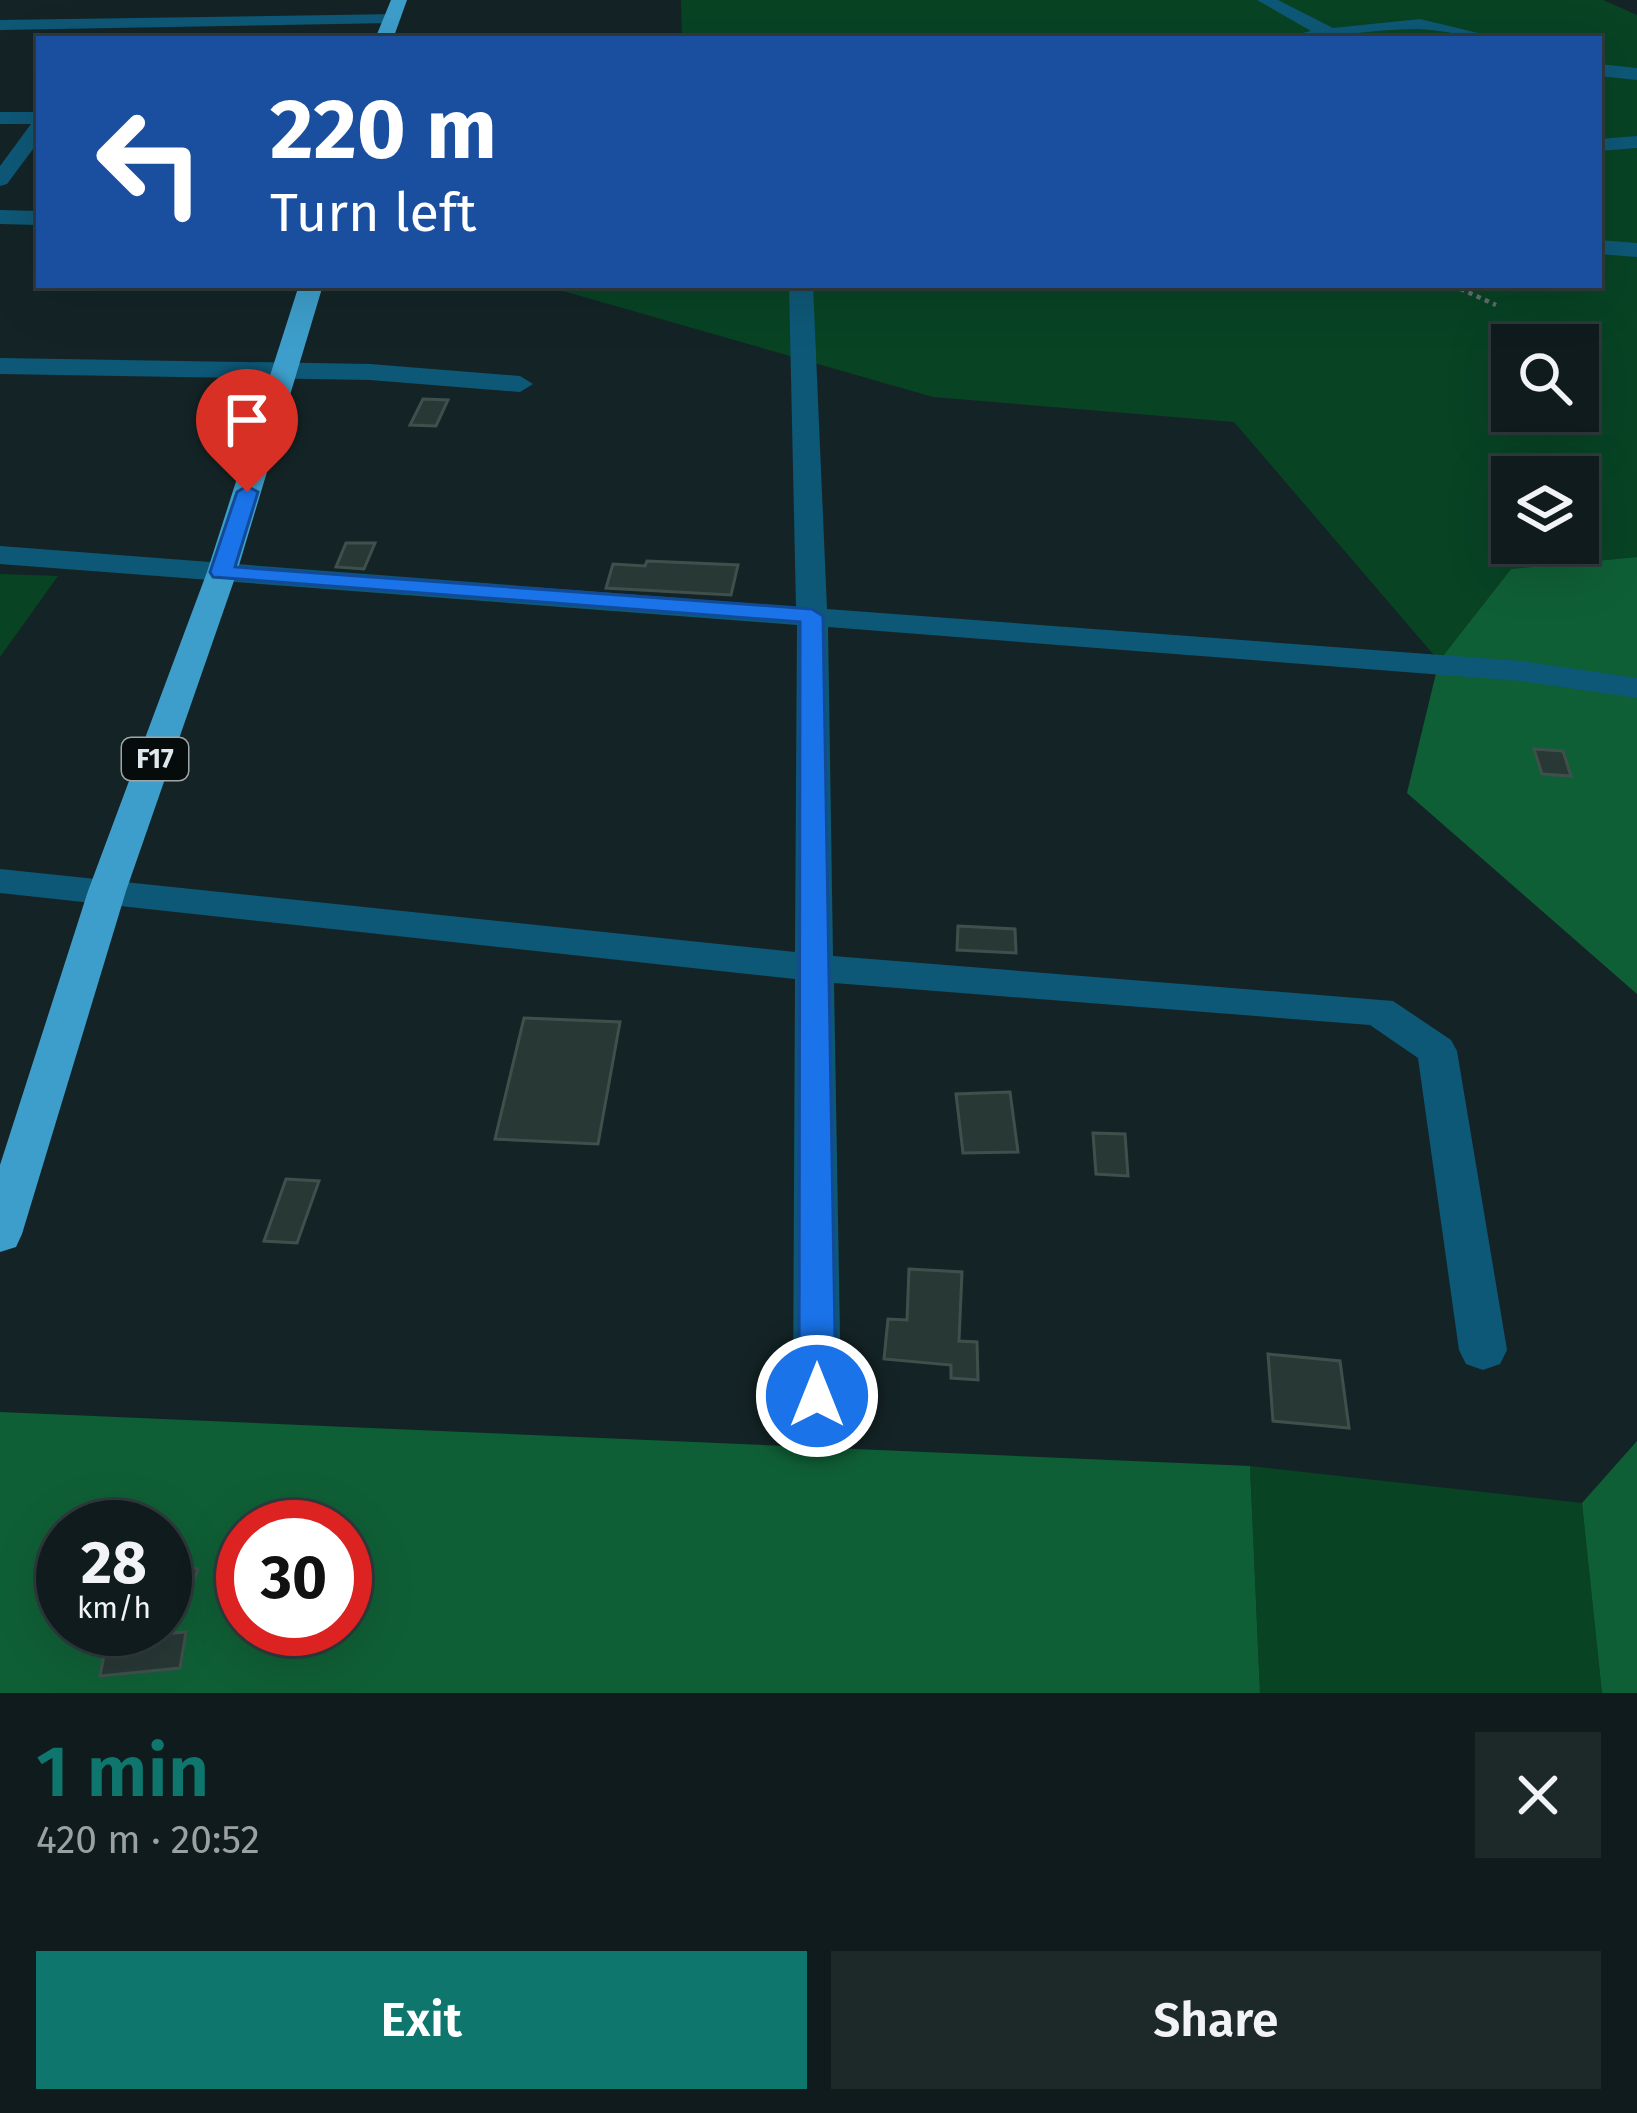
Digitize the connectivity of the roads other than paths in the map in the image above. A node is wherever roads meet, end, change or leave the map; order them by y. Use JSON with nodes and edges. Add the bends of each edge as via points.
{"nodes":[{"id":1,"x":130,"y":0,"type":"edge"},
{"id":2,"x":1265,"y":0,"type":"edge"},
{"id":3,"x":395,"y":9,"type":"edge"},
{"id":4,"x":0,"y":25,"type":"edge"},
{"id":5,"x":108,"y":32,"type":"edge"},
{"id":6,"x":1332,"y":35,"type":"junction"},
{"id":7,"x":1320,"y":36,"type":"edge"},
{"id":8,"x":1479,"y":36,"type":"edge"},
{"id":9,"x":1602,"y":70,"type":"edge"},
{"id":10,"x":1637,"y":74,"type":"edge"},
{"id":11,"x":0,"y":118,"type":"edge"},
{"id":12,"x":36,"y":118,"type":"edge"},
{"id":13,"x":36,"y":131,"type":"edge"},
{"id":14,"x":1637,"y":142,"type":"edge"},
{"id":15,"x":1602,"y":145,"type":"edge"},
{"id":16,"x":0,"y":181,"type":"edge"},
{"id":17,"x":0,"y":218,"type":"edge"},
{"id":18,"x":36,"y":218,"type":"edge"},
{"id":19,"x":1602,"y":247,"type":"edge"},
{"id":20,"x":1637,"y":250,"type":"edge"},
{"id":21,"x":310,"y":288,"type":"edge"},
{"id":22,"x":801,"y":288,"type":"edge"},
{"id":23,"x":0,"y":366,"type":"edge"},
{"id":24,"x":286,"y":371,"type":"junction"},
{"id":25,"x":520,"y":384,"type":"dead end"},
{"id":26,"x":0,"y":555,"type":"edge"},
{"id":27,"x":221,"y":572,"type":"junction"},
{"id":28,"x":812,"y":616,"type":"junction"},
{"id":29,"x":1637,"y":688,"type":"edge"},
{"id":30,"x":0,"y":881,"type":"edge"},
{"id":31,"x":107,"y":891,"type":"junction"},
{"id":32,"x":817,"y":968,"type":"junction"},
{"id":33,"x":0,"y":1234,"type":"edge"},
{"id":34,"x":1483,"y":1350,"type":"dead end"},
{"id":35,"x":817,"y":1396,"type":"dead end"}],
"edges":[{"from":1,"to":5,"type":"street"},
{"from":2,"to":6,"type":"street"},
{"from":3,"to":5,"type":"street"},
{"from":4,"to":5,"type":"street"},
{"from":6,"to":7,"type":"street"},
{"from":6,"to":8,"type":"street","via":[[1420,24]]},
{"from":9,"to":10,"type":"street"},
{"from":11,"to":12,"type":"street"},
{"from":13,"to":16,"type":"street"},
{"from":14,"to":15,"type":"street"},
{"from":17,"to":18,"type":"street"},
{"from":19,"to":20,"type":"street"},
{"from":21,"to":24,"type":"highway","number":"F17"},
{"from":22,"to":28,"type":"street"},
{"from":23,"to":24,"type":"street"},
{"from":24,"to":25,"type":"street"},
{"from":24,"to":27,"type":"highway","number":"F17"},
{"from":26,"to":27,"type":"street"},
{"from":27,"to":28,"type":"street"},
{"from":27,"to":31,"type":"highway","number":"F17"},
{"from":28,"to":29,"type":"street","via":[[1521,670]]},
{"from":28,"to":32,"type":"street"},
{"from":30,"to":31,"type":"street"},
{"from":31,"to":32,"type":"street"},
{"from":31,"to":33,"type":"highway","number":"F17"},
{"from":32,"to":34,"type":"street","via":[[1379,1011],[1437,1051]]},
{"from":32,"to":35,"type":"street"}]}
